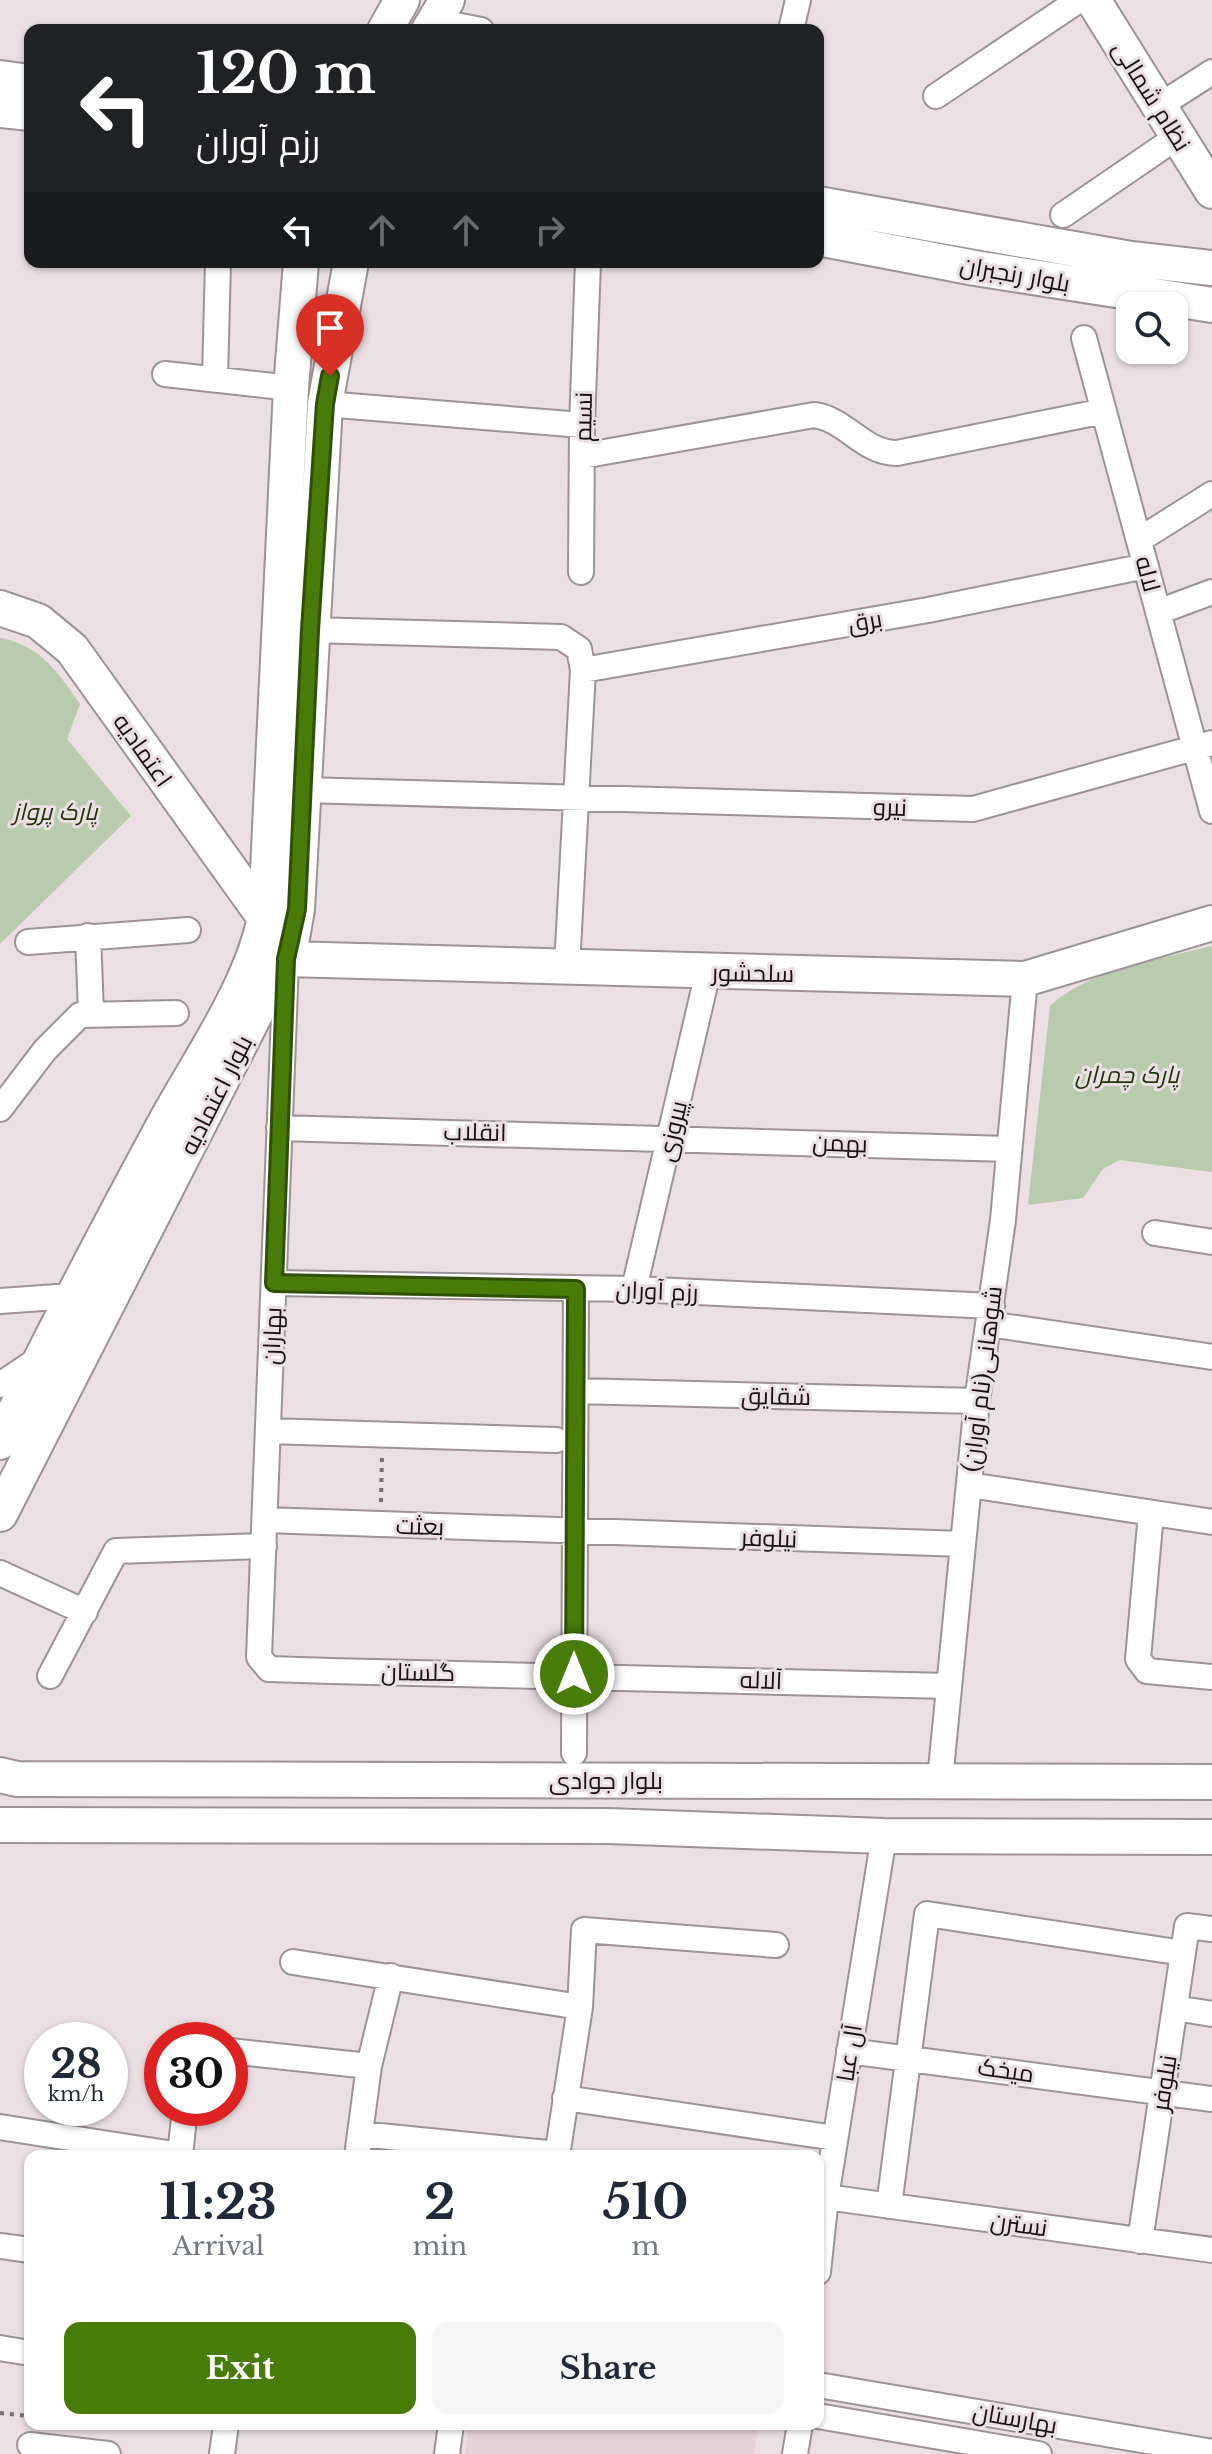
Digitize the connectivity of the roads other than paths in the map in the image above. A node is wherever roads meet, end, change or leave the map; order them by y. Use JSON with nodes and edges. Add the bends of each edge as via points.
{"nodes":[{"id":1,"x":402,"y":0,"type":"edge"},
{"id":2,"x":798,"y":0,"type":"edge"},
{"id":3,"x":1079,"y":0,"type":"edge"},
{"id":4,"x":1093,"y":0,"type":"edge"},
{"id":5,"x":437,"y":17,"type":"edge"},
{"id":6,"x":388,"y":24,"type":"edge"},
{"id":7,"x":461,"y":24,"type":"edge"},
{"id":8,"x":792,"y":24,"type":"edge"},
{"id":9,"x":1212,"y":72,"type":"edge"},
{"id":10,"x":0,"y":78,"type":"edge"},
{"id":11,"x":24,"y":81,"type":"edge"},
{"id":12,"x":936,"y":96,"type":"dead end"},
{"id":13,"x":1159,"y":106,"type":"junction"},
{"id":14,"x":0,"y":110,"type":"edge"},
{"id":15,"x":24,"y":112,"type":"edge"},
{"id":16,"x":1177,"y":137,"type":"junction"},
{"id":17,"x":1212,"y":191,"type":"edge"},
{"id":18,"x":824,"y":205,"type":"edge"},
{"id":19,"x":1063,"y":215,"type":"dead end"},
{"id":20,"x":824,"y":239,"type":"edge"},
{"id":21,"x":218,"y":268,"type":"edge"},
{"id":22,"x":301,"y":268,"type":"edge"},
{"id":23,"x":350,"y":268,"type":"edge"},
{"id":24,"x":588,"y":268,"type":"edge"},
{"id":25,"x":1212,"y":268,"type":"edge"},
{"id":26,"x":1212,"y":305,"type":"edge"},
{"id":27,"x":1084,"y":338,"type":"dead end"},
{"id":28,"x":165,"y":374,"type":"dead end"},
{"id":29,"x":215,"y":378,"type":"junction"},
{"id":30,"x":291,"y":388,"type":"junction"},
{"id":31,"x":325,"y":404,"type":"junction"},
{"id":32,"x":1104,"y":411,"type":"junction"},
{"id":33,"x":582,"y":425,"type":"junction"},
{"id":34,"x":582,"y":456,"type":"junction"},
{"id":35,"x":1212,"y":494,"type":"edge"},
{"id":36,"x":1139,"y":540,"type":"junction"},
{"id":37,"x":1146,"y":566,"type":"junction"},
{"id":38,"x":581,"y":572,"type":"dead end"},
{"id":39,"x":1212,"y":592,"type":"edge"},
{"id":40,"x":0,"y":608,"type":"edge"},
{"id":41,"x":1158,"y":612,"type":"junction"},
{"id":42,"x":310,"y":630,"type":"junction"},
{"id":43,"x":583,"y":670,"type":"junction"},
{"id":44,"x":1204,"y":745,"type":"edge"},
{"id":45,"x":303,"y":790,"type":"junction"},
{"id":46,"x":576,"y":798,"type":"junction"},
{"id":47,"x":1212,"y":811,"type":"edge"},
{"id":48,"x":265,"y":918,"type":"junction"},
{"id":49,"x":1212,"y":923,"type":"edge"},
{"id":50,"x":188,"y":930,"type":"dead end"},
{"id":51,"x":88,"y":936,"type":"junction"},
{"id":52,"x":28,"y":942,"type":"dead end"},
{"id":53,"x":286,"y":959,"type":"junction"},
{"id":54,"x":567,"y":967,"type":"junction"},
{"id":55,"x":708,"y":972,"type":"junction"},
{"id":56,"x":1025,"y":979,"type":"junction"},
{"id":57,"x":91,"y":1012,"type":"junction"},
{"id":58,"x":176,"y":1013,"type":"dead end"},
{"id":59,"x":0,"y":1109,"type":"edge"},
{"id":60,"x":279,"y":1128,"type":"junction"},
{"id":61,"x":671,"y":1137,"type":"junction"},
{"id":62,"x":1009,"y":1149,"type":"junction"},
{"id":63,"x":1155,"y":1233,"type":"dead end"},
{"id":64,"x":1212,"y":1242,"type":"edge"},
{"id":65,"x":274,"y":1283,"type":"junction"},
{"id":66,"x":576,"y":1289,"type":"junction"},
{"id":67,"x":634,"y":1289,"type":"junction"},
{"id":68,"x":71,"y":1296,"type":"junction"},
{"id":69,"x":0,"y":1301,"type":"edge"},
{"id":70,"x":990,"y":1315,"type":"junction"},
{"id":71,"x":41,"y":1357,"type":"junction"},
{"id":72,"x":1212,"y":1357,"type":"edge"},
{"id":73,"x":0,"y":1385,"type":"edge"},
{"id":74,"x":576,"y":1391,"type":"junction"},
{"id":75,"x":977,"y":1401,"type":"junction"},
{"id":76,"x":268,"y":1431,"type":"junction"},
{"id":77,"x":556,"y":1440,"type":"dead end"},
{"id":78,"x":0,"y":1442,"type":"edge"},
{"id":79,"x":969,"y":1485,"type":"junction"},
{"id":80,"x":1151,"y":1513,"type":"junction"},
{"id":81,"x":0,"y":1514,"type":"edge"},
{"id":82,"x":265,"y":1520,"type":"junction"},
{"id":83,"x":1212,"y":1522,"type":"edge"},
{"id":84,"x":575,"y":1531,"type":"junction"},
{"id":85,"x":963,"y":1544,"type":"junction"},
{"id":86,"x":264,"y":1546,"type":"junction"},
{"id":87,"x":0,"y":1573,"type":"edge"},
{"id":88,"x":85,"y":1612,"type":"junction"},
{"id":89,"x":263,"y":1665,"type":"joint"},
{"id":90,"x":574,"y":1674,"type":"junction"},
{"id":91,"x":50,"y":1676,"type":"dead end"},
{"id":92,"x":1212,"y":1677,"type":"edge"},
{"id":93,"x":948,"y":1686,"type":"junction"},
{"id":94,"x":574,"y":1753,"type":"dead end"},
{"id":95,"x":6,"y":1773,"type":"edge"},
{"id":96,"x":606,"y":1780,"type":"junction"},
{"id":97,"x":940,"y":1780,"type":"junction"},
{"id":98,"x":1212,"y":1782,"type":"edge"},
{"id":99,"x":1,"y":1826,"type":"edge"},
{"id":100,"x":608,"y":1826,"type":"junction"},
{"id":101,"x":884,"y":1836,"type":"junction"},
{"id":102,"x":1212,"y":1837,"type":"edge"},
{"id":103,"x":1212,"y":1929,"type":"edge"},
{"id":104,"x":776,"y":1945,"type":"dead end"},
{"id":105,"x":1183,"y":1953,"type":"junction"},
{"id":106,"x":293,"y":1962,"type":"dead end"},
{"id":107,"x":391,"y":1976,"type":"junction"},
{"id":108,"x":580,"y":2007,"type":"junction"},
{"id":109,"x":1175,"y":2008,"type":"junction"},
{"id":110,"x":1212,"y":2014,"type":"edge"},
{"id":111,"x":849,"y":2051,"type":"junction"},
{"id":112,"x":248,"y":2053,"type":"edge"},
{"id":113,"x":908,"y":2057,"type":"junction"},
{"id":114,"x":369,"y":2066,"type":"junction"},
{"id":115,"x":1163,"y":2091,"type":"junction"},
{"id":116,"x":565,"y":2098,"type":"junction"},
{"id":117,"x":1212,"y":2099,"type":"edge"},
{"id":118,"x":183,"y":2126,"type":"edge"},
{"id":119,"x":0,"y":2127,"type":"edge"},
{"id":120,"x":835,"y":2138,"type":"junction"},
{"id":121,"x":358,"y":2145,"type":"edge"},
{"id":122,"x":143,"y":2150,"type":"edge"},
{"id":123,"x":181,"y":2150,"type":"edge"},
{"id":124,"x":458,"y":2150,"type":"edge"},
{"id":125,"x":559,"y":2150,"type":"edge"},
{"id":126,"x":826,"y":2197,"type":"junction"},
{"id":127,"x":889,"y":2206,"type":"junction"},
{"id":128,"x":824,"y":2216,"type":"edge"},
{"id":129,"x":1140,"y":2241,"type":"junction"},
{"id":130,"x":0,"y":2246,"type":"edge"},
{"id":131,"x":24,"y":2249,"type":"edge"},
{"id":132,"x":1212,"y":2250,"type":"edge"},
{"id":133,"x":0,"y":2348,"type":"edge"},
{"id":134,"x":24,"y":2352,"type":"edge"},
{"id":135,"x":824,"y":2386,"type":"edge"},
{"id":136,"x":824,"y":2417,"type":"edge"},
{"id":137,"x":225,"y":2430,"type":"edge"},
{"id":138,"x":450,"y":2430,"type":"edge"},
{"id":139,"x":799,"y":2430,"type":"edge"},
{"id":140,"x":30,"y":2441,"type":"edge"},
{"id":141,"x":943,"y":2446,"type":"edge"},
{"id":142,"x":1212,"y":2452,"type":"edge"},
{"id":143,"x":108,"y":2454,"type":"edge"},
{"id":144,"x":222,"y":2454,"type":"edge"},
{"id":145,"x":447,"y":2454,"type":"edge"},
{"id":146,"x":795,"y":2454,"type":"edge"},
{"id":147,"x":1039,"y":2454,"type":"edge"}],
"edges":[{"from":1,"to":6,"type":"street"},
{"from":2,"to":8,"type":"street"},
{"from":3,"to":12,"type":"street"},
{"from":4,"to":13,"type":"street","name":"نظام شمالی"},
{"from":5,"to":7,"type":"street"},
{"from":9,"to":13,"type":"street"},
{"from":10,"to":11,"type":"street"},
{"from":13,"to":16,"type":"street","name":"نظام شمالی"},
{"from":14,"to":15,"type":"street"},
{"from":16,"to":17,"type":"street","name":"نظام شمالی"},
{"from":16,"to":19,"type":"street"},
{"from":18,"to":25,"type":"street","name":"بلوار رنجبران","via":[[1131,259]]},
{"from":20,"to":26,"type":"street","name":"بلوار رنجبران"},
{"from":21,"to":29,"type":"street"},
{"from":22,"to":30,"type":"street","name":"بلوار اعتمادیه"},
{"from":23,"to":31,"type":"street","name":"بلوار اعتمادیه"},
{"from":24,"to":33,"type":"street","name":"نسیم"},
{"from":27,"to":32,"type":"street","name":"لاله"},
{"from":28,"to":29,"type":"street"},
{"from":29,"to":30,"type":"street"},
{"from":30,"to":48,"type":"street","name":"بلوار اعتمادیه"},
{"from":31,"to":33,"type":"street"},
{"from":31,"to":42,"type":"street","name":"بلوار اعتمادیه"},
{"from":32,"to":34,"type":"street","via":[[897,453],[871,447],[814,415]]},
{"from":32,"to":36,"type":"street","name":"لاله"},
{"from":33,"to":34,"type":"street","name":"نسیم"},
{"from":34,"to":38,"type":"street","name":"نسیم"},
{"from":35,"to":36,"type":"street"},
{"from":36,"to":37,"type":"street","name":"لاله"},
{"from":37,"to":41,"type":"street","name":"لاله"},
{"from":37,"to":43,"type":"street","name":"برق"},
{"from":39,"to":41,"type":"street"},
{"from":40,"to":48,"type":"street","name":"اعتمادیه","via":[[38,621],[72,649]]},
{"from":41,"to":44,"type":"street","name":"لاله"},
{"from":42,"to":43,"type":"street","via":[[561,637],[579,649]]},
{"from":42,"to":45,"type":"street","name":"بلوار اعتمادیه"},
{"from":43,"to":46,"type":"street"},
{"from":44,"to":46,"type":"street","name":"نیرو","via":[[973,809]]},
{"from":44,"to":47,"type":"street","name":"لاله"},
{"from":45,"to":46,"type":"street","name":"نیرو"},
{"from":45,"to":53,"type":"street","name":"بلوار اعتمادیه","via":[[297,909]]},
{"from":46,"to":54,"type":"street"},
{"from":48,"to":68,"type":"street","name":"بلوار اعتمادیه","via":[[256,951],[225,1013]]},
{"from":49,"to":56,"type":"street","name":"سلحشور"},
{"from":50,"to":51,"type":"street"},
{"from":51,"to":52,"type":"street"},
{"from":51,"to":57,"type":"street"},
{"from":53,"to":54,"type":"street","name":"سلحشور"},
{"from":53,"to":60,"type":"street","name":"بهاران"},
{"from":53,"to":81,"type":"street","name":"بلوار اعتمادیه"},
{"from":54,"to":55,"type":"street","name":"سلحشور"},
{"from":55,"to":56,"type":"street","name":"سلحشور"},
{"from":55,"to":61,"type":"street","name":"پیروزی"},
{"from":56,"to":62,"type":"street","name":"شوهانی(نام آوران)"},
{"from":57,"to":58,"type":"street"},
{"from":57,"to":59,"type":"street","via":[[80,1015],[45,1050]]},
{"from":60,"to":61,"type":"street","name":"انقلاب"},
{"from":60,"to":65,"type":"street","name":"بهاران"},
{"from":61,"to":62,"type":"street","name":"بهمن"},
{"from":61,"to":67,"type":"street","name":"پیروزی"},
{"from":62,"to":70,"type":"street","name":"شوهانی(نام آوران)"},
{"from":63,"to":64,"type":"street"},
{"from":65,"to":66,"type":"street","name":"رزم آوران"},
{"from":65,"to":76,"type":"street","name":"بهاران"},
{"from":66,"to":67,"type":"street","name":"رزم آوران"},
{"from":66,"to":74,"type":"street"},
{"from":67,"to":70,"type":"street","name":"رزم آوران"},
{"from":68,"to":69,"type":"street"},
{"from":68,"to":71,"type":"street","name":"بلوار اعتمادیه"},
{"from":70,"to":72,"type":"street","name":"رزم آوران"},
{"from":70,"to":75,"type":"street","name":"شوهانی(نام آوران)"},
{"from":71,"to":73,"type":"street"},
{"from":71,"to":78,"type":"street","name":"بلوار اعتمادیه"},
{"from":74,"to":75,"type":"street","name":"شقایق"},
{"from":74,"to":84,"type":"street"},
{"from":75,"to":79,"type":"street","name":"شوهانی(نام آوران)"},
{"from":76,"to":77,"type":"street"},
{"from":76,"to":82,"type":"street","name":"بهاران"},
{"from":79,"to":80,"type":"street"},
{"from":79,"to":85,"type":"street","name":"شوهانی(نام آوران)"},
{"from":80,"to":83,"type":"street"},
{"from":80,"to":92,"type":"street","via":[[1138,1659],[1147,1671]]},
{"from":82,"to":84,"type":"street","name":"بعثت"},
{"from":82,"to":86,"type":"street","name":"بهاران"},
{"from":84,"to":85,"type":"street","name":"نیلوفر"},
{"from":84,"to":90,"type":"street"},
{"from":85,"to":93,"type":"street","name":"شوهانی(نام آوران)"},
{"from":86,"to":88,"type":"street","via":[[116,1551]]},
{"from":86,"to":89,"type":"street","name":"بهاران","via":[[259,1657]]},
{"from":87,"to":88,"type":"street"},
{"from":88,"to":91,"type":"street"},
{"from":89,"to":90,"type":"street","name":"گلستان","via":[[331,1671]]},
{"from":90,"to":93,"type":"street","name":"آلاله"},
{"from":90,"to":94,"type":"street"},
{"from":93,"to":97,"type":"street","name":"شوهانی(نام آوران)"},
{"from":95,"to":96,"type":"street","name":"بلوار جوادی"},
{"from":96,"to":97,"type":"street","name":"بلوار جوادی"},
{"from":96,"to":100,"type":"street"},
{"from":97,"to":98,"type":"street","name":"بلوار جوادی"},
{"from":99,"to":100,"type":"street","name":"بلوار جوادی"},
{"from":100,"to":101,"type":"street","name":"بلوار جوادی"},
{"from":101,"to":102,"type":"street","name":"بلوار جوادی"},
{"from":101,"to":111,"type":"street","name":"آل عبا"},
{"from":103,"to":105,"type":"street","name":"نیلوفر","via":[[1187,1926]]},
{"from":104,"to":108,"type":"street","via":[[584,1930]]},
{"from":105,"to":109,"type":"street","name":"نیلوفر"},
{"from":105,"to":113,"type":"street","via":[[927,1914]]},
{"from":106,"to":107,"type":"street"},
{"from":107,"to":108,"type":"street"},
{"from":107,"to":114,"type":"street"},
{"from":108,"to":116,"type":"street"},
{"from":109,"to":110,"type":"street"},
{"from":109,"to":115,"type":"street","name":"نیلوفر"},
{"from":111,"to":113,"type":"street","name":"میخک"},
{"from":111,"to":120,"type":"street","name":"آل عبا"},
{"from":112,"to":114,"type":"street"},
{"from":113,"to":115,"type":"street","name":"میخک"},
{"from":113,"to":127,"type":"street"},
{"from":114,"to":121,"type":"street"},
{"from":115,"to":117,"type":"street","name":"میخک"},
{"from":115,"to":129,"type":"street","name":"نیلوفر"},
{"from":116,"to":120,"type":"street"},
{"from":116,"to":125,"type":"street"},
{"from":118,"to":123,"type":"street"},
{"from":119,"to":122,"type":"street"},
{"from":120,"to":126,"type":"street","name":"آل عبا"},
{"from":121,"to":124,"type":"street"},
{"from":126,"to":127,"type":"street","name":"نسترن"},
{"from":126,"to":128,"type":"street","name":"آل عبا"},
{"from":127,"to":129,"type":"street","name":"نسترن"},
{"from":129,"to":132,"type":"street","name":"نسترن"},
{"from":130,"to":131,"type":"street"},
{"from":133,"to":134,"type":"street"},
{"from":135,"to":142,"type":"street","name":"بهارستان"},
{"from":136,"to":141,"type":"street","name":"بهارستان"},
{"from":137,"to":144,"type":"street"},
{"from":138,"to":145,"type":"street"},
{"from":139,"to":146,"type":"street"},
{"from":140,"to":143,"type":"street"},
{"from":141,"to":147,"type":"street","name":"بهارستان"}]}
